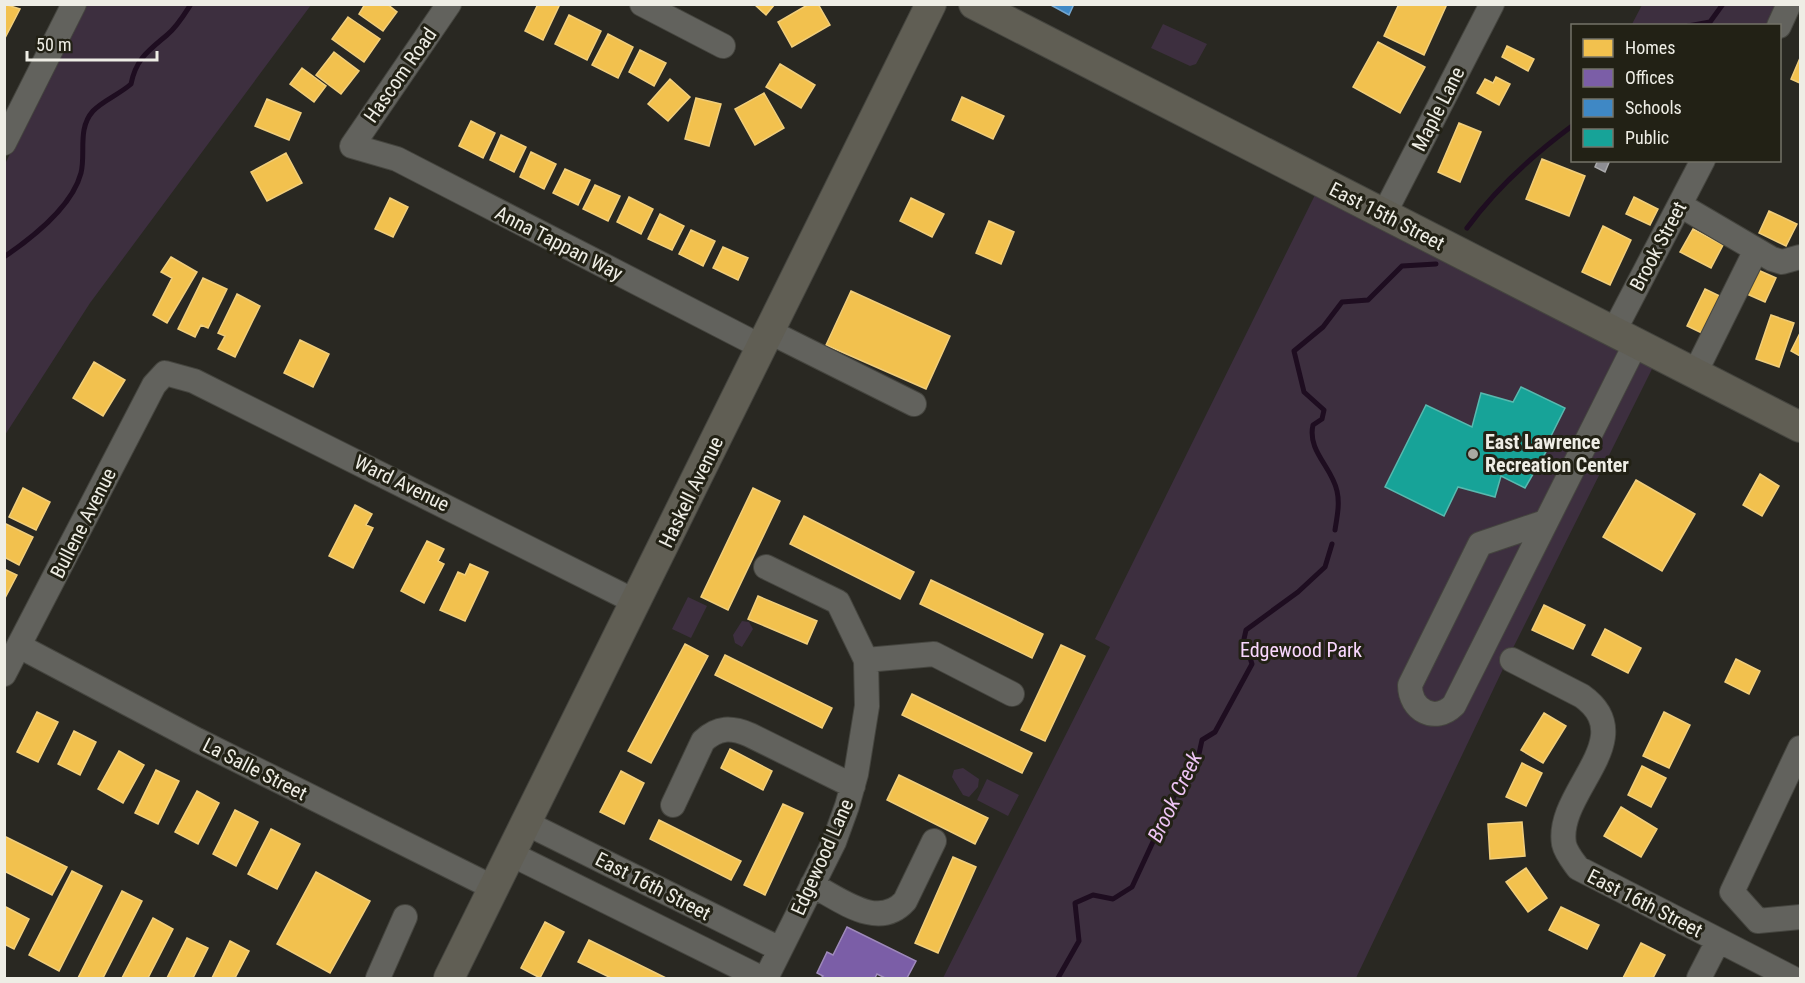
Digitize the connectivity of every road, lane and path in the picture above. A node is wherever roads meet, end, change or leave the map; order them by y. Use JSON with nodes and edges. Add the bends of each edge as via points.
{"nodes":[{"id":1,"x":74,"y":4,"type":"edge"},
{"id":2,"x":449,"y":4,"type":"edge"},
{"id":3,"x":642,"y":4,"type":"edge"},
{"id":4,"x":931,"y":4,"type":"edge"},
{"id":5,"x":974,"y":4,"type":"edge"},
{"id":6,"x":1492,"y":4,"type":"edge"},
{"id":7,"x":1789,"y":4,"type":"edge"},
{"id":8,"x":1780,"y":24,"type":"edge"},
{"id":9,"x":723,"y":46,"type":"dead end"},
{"id":10,"x":4,"y":143,"type":"edge"},
{"id":11,"x":352,"y":146,"type":"joint"},
{"id":12,"x":1702,"y":162,"type":"edge"},
{"id":13,"x":1680,"y":205,"type":"junction"},
{"id":14,"x":1384,"y":214,"type":"junction"},
{"id":15,"x":1756,"y":250,"type":"junction"},
{"id":16,"x":1800,"y":257,"type":"edge"},
{"id":17,"x":1625,"y":337,"type":"junction"},
{"id":18,"x":766,"y":339,"type":"junction"},
{"id":19,"x":165,"y":373,"type":"joint"},
{"id":20,"x":1695,"y":373,"type":"junction"},
{"id":21,"x":914,"y":404,"type":"dead end"},
{"id":22,"x":1800,"y":427,"type":"edge"},
{"id":23,"x":1545,"y":522,"type":"junction"},
{"id":24,"x":766,"y":567,"type":"dead end"},
{"id":25,"x":636,"y":602,"type":"junction"},
{"id":26,"x":19,"y":646,"type":"junction"},
{"id":27,"x":866,"y":660,"type":"junction"},
{"id":28,"x":1512,"y":660,"type":"dead end"},
{"id":29,"x":4,"y":675,"type":"edge"},
{"id":30,"x":1012,"y":694,"type":"dead end"},
{"id":31,"x":1800,"y":748,"type":"edge"},
{"id":32,"x":853,"y":786,"type":"junction"},
{"id":33,"x":673,"y":805,"type":"dead end"},
{"id":34,"x":526,"y":823,"type":"junction"},
{"id":35,"x":934,"y":841,"type":"dead end"},
{"id":36,"x":511,"y":855,"type":"junction"},
{"id":37,"x":812,"y":885,"type":"junction"},
{"id":38,"x":494,"y":888,"type":"junction"},
{"id":39,"x":1800,"y":916,"type":"edge"},
{"id":40,"x":405,"y":917,"type":"dead end"},
{"id":41,"x":1718,"y":941,"type":"junction"},
{"id":42,"x":780,"y":949,"type":"junction"},
{"id":43,"x":378,"y":978,"type":"edge"},
{"id":44,"x":449,"y":978,"type":"edge"},
{"id":45,"x":761,"y":978,"type":"edge"},
{"id":46,"x":766,"y":978,"type":"edge"},
{"id":47,"x":1699,"y":978,"type":"edge"},
{"id":48,"x":1792,"y":978,"type":"edge"}],
"edges":[{"from":1,"to":10,"type":"street"},
{"from":2,"to":11,"type":"street","name":"Hascom Road"},
{"from":3,"to":9,"type":"street"},
{"from":4,"to":18,"type":"main road","name":"Haskell Avenue"},
{"from":5,"to":14,"type":"main road","name":"East 15th Street"},
{"from":6,"to":14,"type":"street","name":"Maple Lane"},
{"from":7,"to":8,"type":"street"},
{"from":11,"to":18,"type":"street","name":"Anna Tappan Way","via":[[397,159]]},
{"from":12,"to":13,"type":"street","name":"Brook Street"},
{"from":13,"to":15,"type":"street"},
{"from":13,"to":17,"type":"street","name":"Brook Street"},
{"from":14,"to":17,"type":"main road","name":"East 15th Street"},
{"from":15,"to":16,"type":"street","via":[[1782,262]]},
{"from":15,"to":20,"type":"street"},
{"from":17,"to":20,"type":"main road","name":"East 15th Street"},
{"from":17,"to":23,"type":"street","name":"Brook Street"},
{"from":18,"to":21,"type":"street","name":"Anna Tappan Way"},
{"from":18,"to":25,"type":"main road","name":"Haskell Avenue"},
{"from":19,"to":25,"type":"street","name":"Ward Avenue","via":[[194,381]]},
{"from":19,"to":26,"type":"street","name":"Bullene Avenue","via":[[154,385]]},
{"from":20,"to":22,"type":"main road","name":"East 15th Street"},
{"from":23,"to":23,"type":"street","name":"Brook Street","via":[[1454,705],[1436,715],[1423,712],[1414,704],[1410,685],[1480,544]]},
{"from":24,"to":27,"type":"street","via":[[838,602]]},
{"from":25,"to":34,"type":"main road","name":"Haskell Avenue"},
{"from":26,"to":29,"type":"street","name":"Bullene Avenue"},
{"from":26,"to":38,"type":"street","name":"La Salle Street"},
{"from":27,"to":30,"type":"street","via":[[934,654]]},
{"from":27,"to":32,"type":"street","name":"Edgewood Lane","via":[[867,706]]},
{"from":28,"to":41,"type":"street","name":"East 16th Street","via":[[1592,703],[1603,724],[1601,748],[1568,813],[1565,827],[1564,843],[1578,868]]},
{"from":31,"to":39,"type":"street","via":[[1732,892],[1758,921]]},
{"from":32,"to":33,"type":"street","via":[[750,735],[723,729],[703,741]]},
{"from":32,"to":37,"type":"street","name":"Edgewood Lane","via":[[834,842]]},
{"from":34,"to":36,"type":"main road","name":"Haskell Avenue"},
{"from":34,"to":42,"type":"street","name":"East 16th Street"},
{"from":35,"to":37,"type":"street","via":[[905,901],[888,914],[868,914]]},
{"from":36,"to":38,"type":"main road","name":"Haskell Avenue"},
{"from":36,"to":45,"type":"street","name":"East 16th Street"},
{"from":37,"to":42,"type":"street","name":"Edgewood Lane"},
{"from":38,"to":44,"type":"main road","name":"Haskell Avenue"},
{"from":40,"to":43,"type":"street"},
{"from":41,"to":47,"type":"street"},
{"from":41,"to":48,"type":"street","name":"East 16th Street"},
{"from":42,"to":46,"type":"street","name":"Edgewood Lane"}]}
